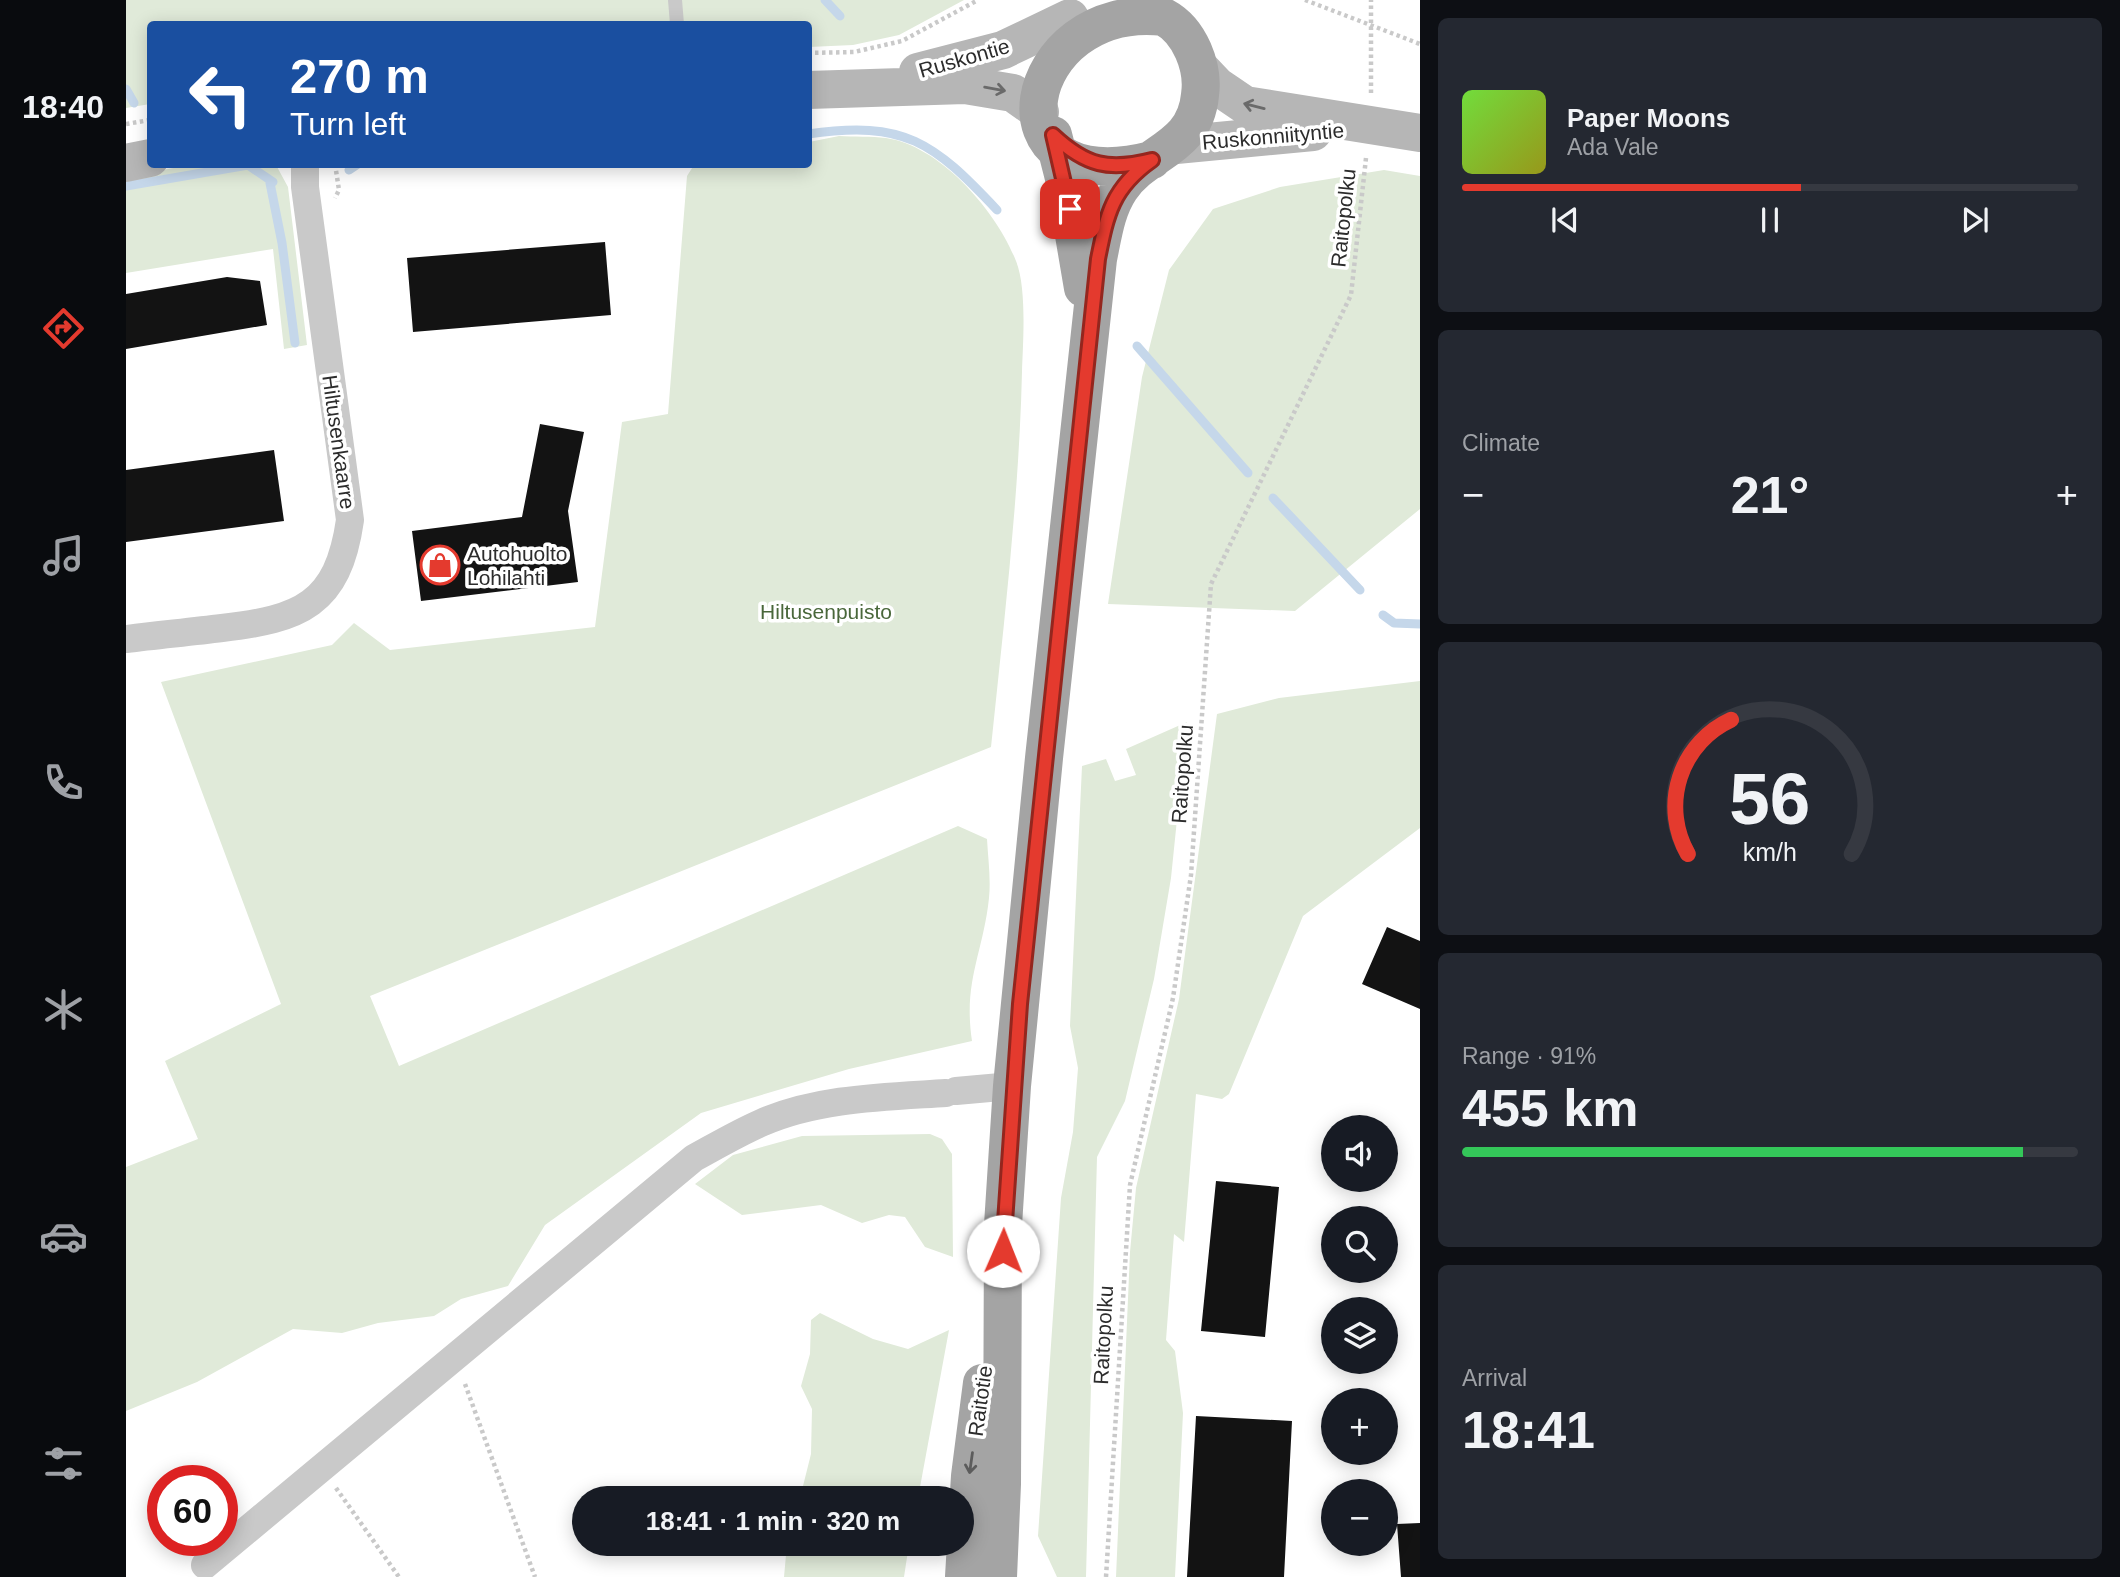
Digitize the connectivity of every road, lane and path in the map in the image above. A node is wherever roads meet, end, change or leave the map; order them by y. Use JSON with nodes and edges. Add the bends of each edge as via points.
{"nodes":[{"id":1,"x":675,"y":0,"type":"edge"},
{"id":2,"x":978,"y":0,"type":"edge"},
{"id":3,"x":1174,"y":0,"type":"edge"},
{"id":4,"x":1305,"y":0,"type":"edge"},
{"id":5,"x":1371,"y":0,"type":"edge"},
{"id":6,"x":1088,"y":8,"type":"edge"},
{"id":7,"x":677,"y":21,"type":"edge"},
{"id":8,"x":1373,"y":26,"type":"junction"},
{"id":9,"x":1420,"y":44,"type":"edge"},
{"id":10,"x":812,"y":53,"type":"edge"},
{"id":11,"x":1194,"y":54,"type":"junction"},
{"id":12,"x":854,"y":88,"type":"junction"},
{"id":13,"x":812,"y":90,"type":"edge"},
{"id":14,"x":147,"y":120,"type":"edge"},
{"id":15,"x":126,"y":124,"type":"edge"},
{"id":16,"x":1047,"y":124,"type":"junction"},
{"id":17,"x":1369,"y":127,"type":"junction"},
{"id":18,"x":1420,"y":133,"type":"edge"},
{"id":19,"x":1164,"y":153,"type":"junction"},
{"id":20,"x":147,"y":159,"type":"edge"},
{"id":21,"x":126,"y":163,"type":"edge"},
{"id":22,"x":305,"y":168,"type":"edge"},
{"id":23,"x":1090,"y":346,"type":"junction"},
{"id":24,"x":126,"y":639,"type":"edge"},
{"id":25,"x":1012,"y":1086,"type":"junction"},
{"id":26,"x":1003,"y":1225,"type":"junction"},
{"id":27,"x":455,"y":1356,"type":"junction"},
{"id":28,"x":322,"y":1467,"type":"junction"},
{"id":29,"x":205,"y":1565,"type":"dead end"},
{"id":30,"x":399,"y":1577,"type":"edge"},
{"id":31,"x":535,"y":1577,"type":"edge"},
{"id":32,"x":964,"y":1577,"type":"edge"},
{"id":33,"x":998,"y":1577,"type":"edge"},
{"id":34,"x":1106,"y":1577,"type":"edge"}],
"edges":[{"from":1,"to":7,"type":"lane"},
{"from":2,"to":10,"type":"path","via":[[902,41],[854,52]]},
{"from":3,"to":11,"type":"main road"},
{"from":4,"to":8,"type":"path"},
{"from":5,"to":8,"type":"path","name":"Raitopolku"},
{"from":6,"to":11,"type":"main road","via":[[1120,2],[1145,7],[1170,20]]},
{"from":6,"to":12,"type":"main road","name":"Ruskontie","via":[[1003,50]]},
{"from":6,"to":16,"type":"main road","via":[[1052,36],[1040,60],[1036,86]]},
{"from":8,"to":9,"type":"path"},
{"from":8,"to":17,"type":"path","name":"Raitopolku"},
{"from":17,"to":11,"type":"main road","name":"Ruskonniityntie","one_way":true,"via":[[1245,104],[1217,86]]},
{"from":11,"to":19,"type":"main road","via":[[1198,104],[1192,122]]},
{"from":12,"to":13,"type":"main road","name":"Ruskontie"},
{"from":12,"to":16,"type":"main road","name":"Ruskontie","one_way":true,"via":[[965,85],[1013,93]]},
{"from":14,"to":15,"type":"path"},
{"from":16,"to":19,"type":"main road","via":[[1072,153],[1098,165],[1125,167]]},
{"from":16,"to":23,"type":"main road","name":"Raitotie","via":[[1075,236]]},
{"from":17,"to":18,"type":"main road","name":"Ruskonniityntie"},
{"from":17,"to":19,"type":"main road","name":"Ruskonniityntie"},
{"from":17,"to":34,"type":"path","name":"Raitopolku","via":[[1350,295],[1211,584],[1191,875],[1173,998],[1129,1185]]},
{"from":19,"to":23,"type":"main road","name":"Raitotie","via":[[1126,182],[1107,215]]},
{"from":20,"to":21,"type":"main road"},
{"from":22,"to":24,"type":"street","name":"Hiltusenkaarre","via":[[350,520],[345,555],[330,583],[308,606],[271,623]]},
{"from":23,"to":25,"type":"main road","name":"Raitotie"},
{"from":25,"to":26,"type":"main road","name":"Raitotie"},
{"from":25,"to":27,"type":"street","via":[[865,1098],[762,1122],[694,1158]]},
{"from":26,"to":32,"type":"main road","name":"Raitotie","one_way":true,"via":[[970,1476]]},
{"from":26,"to":33,"type":"main road","name":"Raitotie"},
{"from":27,"to":28,"type":"street"},
{"from":27,"to":31,"type":"path"},
{"from":28,"to":29,"type":"street"},
{"from":28,"to":30,"type":"path"}]}
